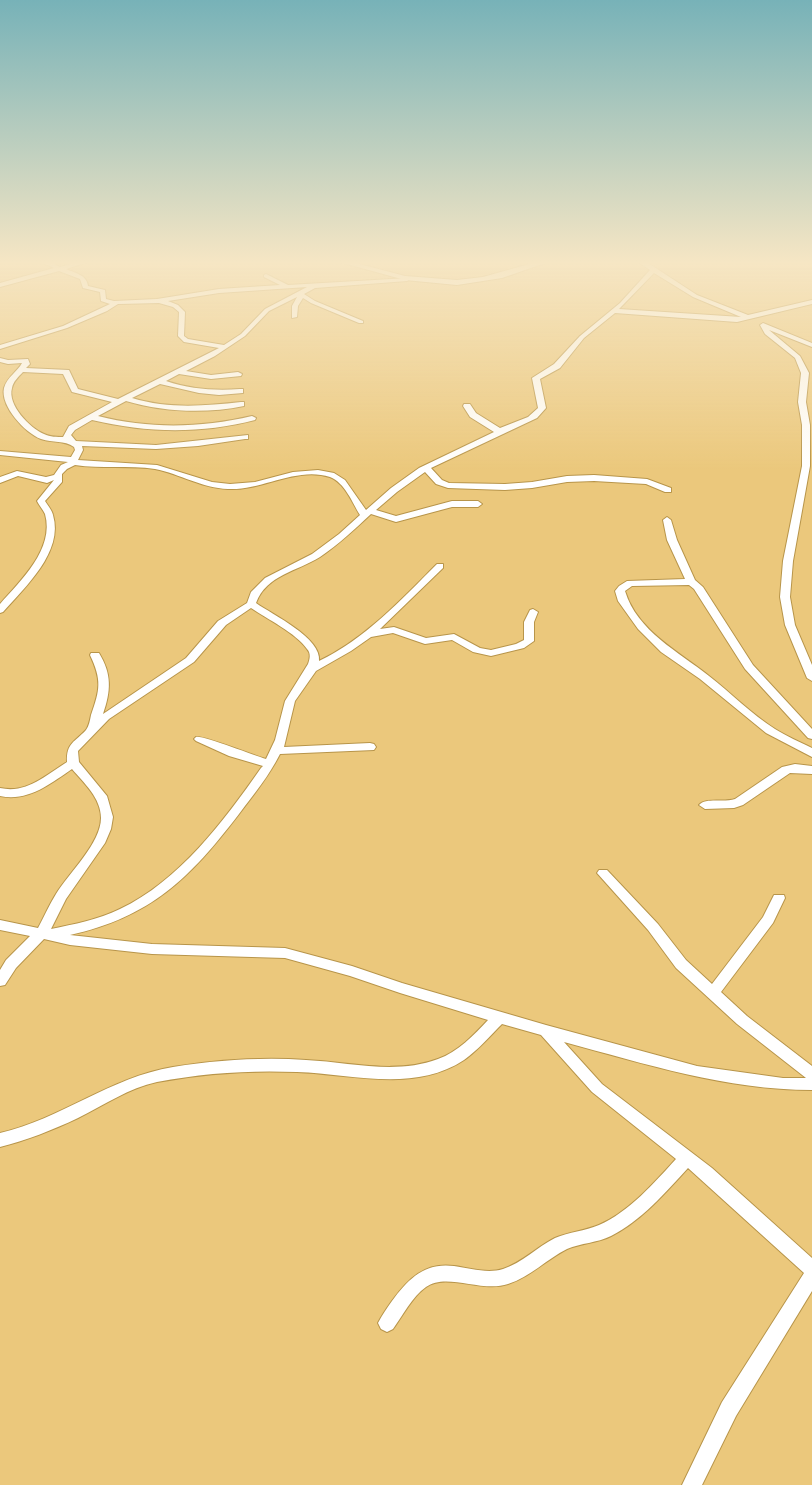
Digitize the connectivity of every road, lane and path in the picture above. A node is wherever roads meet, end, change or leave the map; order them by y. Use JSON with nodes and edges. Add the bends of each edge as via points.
{"nodes":[{"id":1,"x":54,"y":330,"type":"edge"},
{"id":2,"x":183,"y":330,"type":"edge"},
{"id":3,"x":248,"y":330,"type":"edge"},
{"id":4,"x":591,"y":330,"type":"edge"},
{"id":5,"x":766,"y":330,"type":"edge"},
{"id":6,"x":776,"y":330,"type":"edge"},
{"id":7,"x":812,"y":345,"type":"edge"},
{"id":8,"x":0,"y":347,"type":"edge"},
{"id":9,"x":225,"y":348,"type":"junction"},
{"id":10,"x":0,"y":360,"type":"edge"},
{"id":11,"x":21,"y":370,"type":"junction"},
{"id":12,"x":178,"y":372,"type":"junction"},
{"id":13,"x":238,"y":374,"type":"dead end"},
{"id":14,"x":159,"y":381,"type":"junction"},
{"id":15,"x":240,"y":391,"type":"dead end"},
{"id":16,"x":122,"y":400,"type":"junction"},
{"id":17,"x":241,"y":404,"type":"dead end"},
{"id":18,"x":467,"y":406,"type":"dead end"},
{"id":19,"x":91,"y":417,"type":"junction"},
{"id":20,"x":252,"y":418,"type":"dead end"},
{"id":21,"x":500,"y":432,"type":"junction"},
{"id":22,"x":245,"y":437,"type":"dead end"},
{"id":23,"x":71,"y":441,"type":"junction"},
{"id":24,"x":0,"y":453,"type":"edge"},
{"id":25,"x":75,"y":461,"type":"junction"},
{"id":26,"x":426,"y":468,"type":"junction"},
{"id":27,"x":58,"y":476,"type":"junction"},
{"id":28,"x":0,"y":480,"type":"edge"},
{"id":29,"x":668,"y":490,"type":"dead end"},
{"id":30,"x":478,"y":504,"type":"dead end"},
{"id":31,"x":367,"y":512,"type":"junction"},
{"id":32,"x":667,"y":520,"type":"dead end"},
{"id":33,"x":440,"y":566,"type":"dead end"},
{"id":34,"x":691,"y":582,"type":"junction"},
{"id":35,"x":250,"y":604,"type":"junction"},
{"id":36,"x":0,"y":610,"type":"edge"},
{"id":37,"x":533,"y":612,"type":"dead end"},
{"id":38,"x":369,"y":634,"type":"junction"},
{"id":39,"x":95,"y":655,"type":"dead end"},
{"id":40,"x":311,"y":669,"type":"junction"},
{"id":41,"x":812,"y":678,"type":"edge"},
{"id":42,"x":93,"y":727,"type":"junction"},
{"id":43,"x":812,"y":736,"type":"edge"},
{"id":44,"x":200,"y":739,"type":"dead end"},
{"id":45,"x":370,"y":747,"type":"dead end"},
{"id":46,"x":277,"y":751,"type":"junction"},
{"id":47,"x":812,"y":752,"type":"edge"},
{"id":48,"x":73,"y":763,"type":"junction"},
{"id":49,"x":269,"y":764,"type":"junction"},
{"id":50,"x":812,"y":770,"type":"edge"},
{"id":51,"x":0,"y":792,"type":"edge"},
{"id":52,"x":705,"y":805,"type":"dead end"},
{"id":53,"x":603,"y":873,"type":"dead end"},
{"id":54,"x":779,"y":898,"type":"dead end"},
{"id":55,"x":0,"y":925,"type":"edge"},
{"id":56,"x":43,"y":934,"type":"junction"},
{"id":57,"x":0,"y":981,"type":"edge"},
{"id":58,"x":713,"y":992,"type":"junction"},
{"id":59,"x":500,"y":1017,"type":"junction"},
{"id":60,"x":546,"y":1031,"type":"junction"},
{"id":61,"x":812,"y":1074,"type":"edge"},
{"id":62,"x":812,"y":1084,"type":"edge"},
{"id":63,"x":0,"y":1140,"type":"edge"},
{"id":64,"x":687,"y":1158,"type":"junction"},
{"id":65,"x":812,"y":1269,"type":"edge"},
{"id":66,"x":812,"y":1275,"type":"edge"},
{"id":67,"x":387,"y":1323,"type":"dead end"},
{"id":68,"x":692,"y":1485,"type":"edge"}],
"edges":[{"from":1,"to":8,"type":"street"},
{"from":2,"to":9,"type":"street","via":[[182,336],[186,341]]},
{"from":3,"to":9,"type":"street"},
{"from":4,"to":21,"type":"street","via":[[557,366],[536,378],[542,401],[538,415]]},
{"from":5,"to":41,"type":"street","via":[[798,357],[806,377],[802,402],[806,425],[806,466],[788,561],[785,597],[790,625]]},
{"from":6,"to":7,"type":"street"},
{"from":9,"to":12,"type":"street"},
{"from":10,"to":11,"type":"street","via":[[26,360]]},
{"from":11,"to":16,"type":"street","via":[[66,372],[75,390]]},
{"from":11,"to":23,"type":"street","via":[[7,391],[11,408],[40,435]]},
{"from":12,"to":13,"type":"street","via":[[211,377]]},
{"from":12,"to":14,"type":"street"},
{"from":14,"to":15,"type":"street","via":[[208,392]]},
{"from":14,"to":16,"type":"street"},
{"from":16,"to":17,"type":"street","via":[[169,409]]},
{"from":16,"to":19,"type":"street"},
{"from":18,"to":21,"type":"street","via":[[473,415]]},
{"from":19,"to":20,"type":"street","via":[[115,423],[177,428]]},
{"from":19,"to":23,"type":"street","via":[[68,432]]},
{"from":21,"to":26,"type":"street"},
{"from":22,"to":23,"type":"street","via":[[156,447]]},
{"from":23,"to":25,"type":"street","via":[[79,450]]},
{"from":24,"to":25,"type":"street"},
{"from":25,"to":27,"type":"street","via":[[64,467]]},
{"from":25,"to":31,"type":"street","via":[[157,467],[200,482],[230,487],[300,473],[318,473],[344,482]]},
{"from":26,"to":29,"type":"street","via":[[439,482],[448,485],[532,486],[594,478],[648,482]]},
{"from":26,"to":31,"type":"street"},
{"from":27,"to":28,"type":"street","via":[[46,480],[17,473]]},
{"from":27,"to":36,"type":"street","via":[[58,482],[41,501],[49,515],[50,525],[45,552]]},
{"from":30,"to":31,"type":"street","via":[[452,504],[396,519]]},
{"from":31,"to":35,"type":"street","via":[[329,547],[273,576],[252,594]]},
{"from":32,"to":34,"type":"street","via":[[672,540]]},
{"from":33,"to":38,"type":"street"},
{"from":34,"to":43,"type":"street","via":[[696,584],[749,667]]},
{"from":34,"to":47,"type":"street","via":[[639,582],[622,588],[621,594],[642,627],[665,650],[770,731]]},
{"from":35,"to":40,"type":"street","via":[[311,645],[315,659]]},
{"from":35,"to":42,"type":"street","via":[[222,623],[190,660]]},
{"from":37,"to":38,"type":"street","via":[[529,622],[529,641],[491,653],[477,650],[454,637],[425,641],[394,630]]},
{"from":38,"to":40,"type":"street","via":[[340,655]]},
{"from":39,"to":42,"type":"street","via":[[106,679]]},
{"from":40,"to":46,"type":"street","via":[[290,702],[286,727]]},
{"from":42,"to":48,"type":"street","via":[[72,750]]},
{"from":44,"to":49,"type":"street"},
{"from":45,"to":46,"type":"street"},
{"from":46,"to":49,"type":"street"},
{"from":48,"to":51,"type":"street","via":[[22,793]]},
{"from":48,"to":56,"type":"street","via":[[101,796],[107,817],[99,843],[61,897]]},
{"from":49,"to":56,"type":"street","via":[[202,853],[173,882],[126,913],[91,925]]},
{"from":50,"to":52,"type":"street","via":[[786,770],[739,802]]},
{"from":53,"to":58,"type":"street","via":[[653,927],[681,964]]},
{"from":54,"to":58,"type":"street","via":[[768,920]]},
{"from":55,"to":56,"type":"street"},
{"from":56,"to":57,"type":"street","via":[[12,964]]},
{"from":56,"to":59,"type":"street","via":[[152,950],[285,953]]},
{"from":58,"to":61,"type":"street","via":[[742,1020]]},
{"from":59,"to":60,"type":"street"},
{"from":59,"to":63,"type":"street","via":[[465,1052],[446,1063],[411,1073],[306,1066],[209,1069],[156,1076],[132,1083],[56,1122]]},
{"from":60,"to":62,"type":"street","via":[[697,1072],[765,1082]]},
{"from":60,"to":64,"type":"street","via":[[597,1088]]},
{"from":64,"to":65,"type":"street"},
{"from":64,"to":67,"type":"street","via":[[616,1225],[563,1242],[508,1276],[482,1279],[430,1274],[419,1282]]},
{"from":66,"to":68,"type":"street","via":[[729,1409]]}]}
